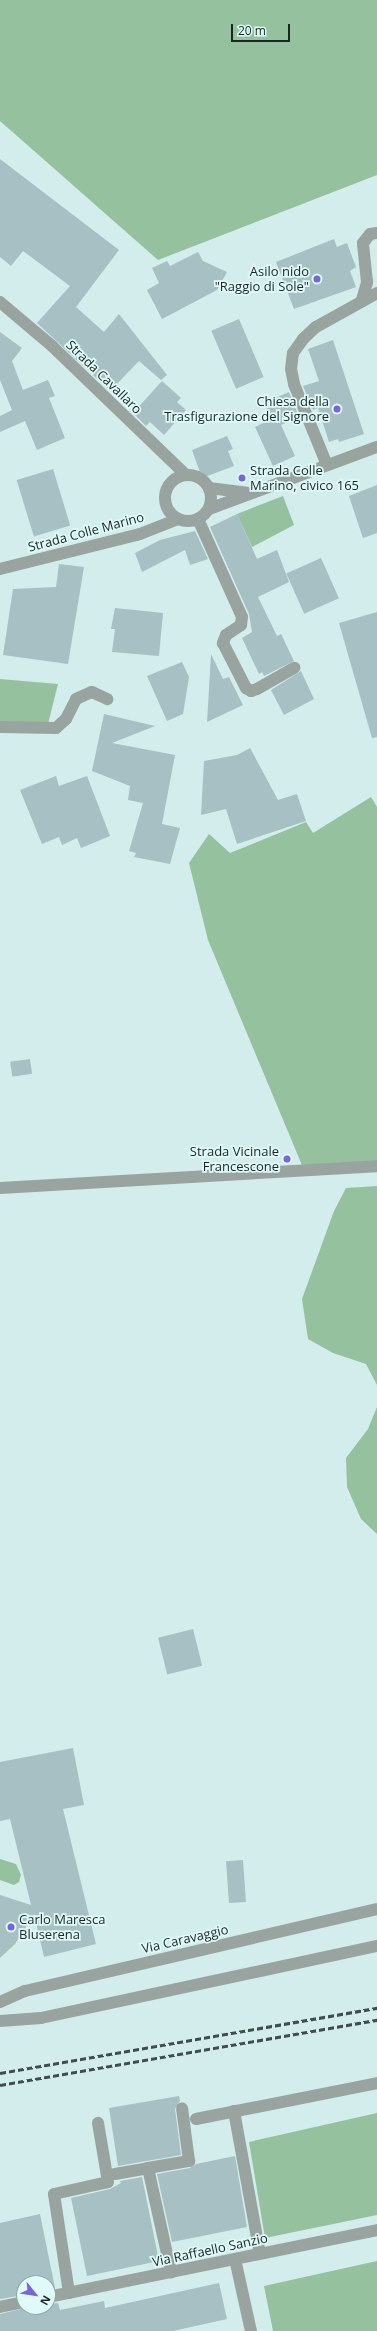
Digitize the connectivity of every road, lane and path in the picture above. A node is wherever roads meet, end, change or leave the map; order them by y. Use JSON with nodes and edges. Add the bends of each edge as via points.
{"nodes":[{"id":1,"x":377,"y":233,"type":"edge"},
{"id":2,"x":377,"y":293,"type":"edge"},
{"id":3,"x":362,"y":300,"type":"junction"},
{"id":4,"x":0,"y":302,"type":"edge"},
{"id":5,"x":377,"y":446,"type":"edge"},
{"id":6,"x":327,"y":465,"type":"junction"},
{"id":7,"x":186,"y":475,"type":"junction"},
{"id":8,"x":209,"y":488,"type":"junction"},
{"id":9,"x":247,"y":493,"type":"junction"},
{"id":10,"x":208,"y":508,"type":"junction"},
{"id":11,"x":178,"y":519,"type":"junction"},
{"id":12,"x":198,"y":519,"type":"junction"},
{"id":13,"x":0,"y":569,"type":"edge"},
{"id":14,"x":294,"y":668,"type":"dead end"},
{"id":15,"x":107,"y":699,"type":"dead end"},
{"id":16,"x":0,"y":727,"type":"edge"},
{"id":17,"x":377,"y":1166,"type":"edge"},
{"id":18,"x":0,"y":1188,"type":"edge"},
{"id":19,"x":377,"y":1908,"type":"edge"},
{"id":20,"x":377,"y":1946,"type":"edge"},
{"id":21,"x":0,"y":2002,"type":"edge"},
{"id":22,"x":0,"y":2021,"type":"edge"},
{"id":23,"x":377,"y":2083,"type":"edge"},
{"id":24,"x":182,"y":2108,"type":"dead end"},
{"id":25,"x":234,"y":2111,"type":"junction"},
{"id":26,"x":196,"y":2119,"type":"dead end"},
{"id":27,"x":98,"y":2123,"type":"dead end"},
{"id":28,"x":148,"y":2168,"type":"junction"},
{"id":29,"x":115,"y":2174,"type":"dead end"},
{"id":30,"x":377,"y":2230,"type":"edge"},
{"id":31,"x":260,"y":2254,"type":"junction"},
{"id":32,"x":235,"y":2259,"type":"junction"},
{"id":33,"x":170,"y":2272,"type":"junction"},
{"id":34,"x":69,"y":2293,"type":"junction"},
{"id":35,"x":56,"y":2296,"type":"edge"},
{"id":36,"x":16,"y":2304,"type":"edge"},
{"id":37,"x":0,"y":2307,"type":"edge"},
{"id":38,"x":251,"y":2331,"type":"edge"}],
"edges":[{"from":1,"to":3,"type":"street","via":[[370,234],[363,242],[367,282]]},
{"from":2,"to":3,"type":"street"},
{"from":3,"to":6,"type":"street","via":[[316,327],[293,353],[291,369],[294,384]]},
{"from":4,"to":7,"type":"street","name":"Strada Cavallaro","via":[[52,346]]},
{"from":5,"to":6,"type":"street"},
{"from":6,"to":9,"type":"street"},
{"from":7,"to":8,"type":"street","via":[[198,477]]},
{"from":7,"to":11,"type":"street","via":[[170,483],[165,494],[169,512]]},
{"from":8,"to":9,"type":"street"},
{"from":8,"to":10,"type":"street","via":[[211,498]]},
{"from":9,"to":10,"type":"street"},
{"from":10,"to":12,"type":"street"},
{"from":11,"to":12,"type":"street"},
{"from":11,"to":13,"type":"street","name":"Strada Colle Marino","via":[[140,534]]},
{"from":12,"to":14,"type":"street","via":[[242,618],[241,625],[226,635],[223,643],[246,688],[251,691],[257,689]]},
{"from":15,"to":16,"type":"street","via":[[92,692],[76,699],[66,719],[56,728]]},
{"from":17,"to":18,"type":"street"},
{"from":19,"to":21,"type":"street","name":"Via Caravaggio","via":[[25,1991]]},
{"from":20,"to":22,"type":"street","via":[[41,2018]]},
{"from":23,"to":25,"type":"street"},
{"from":24,"to":28,"type":"street","via":[[189,2161]]},
{"from":25,"to":26,"type":"street"},
{"from":25,"to":31,"type":"street"},
{"from":27,"to":34,"type":"street","via":[[108,2182],[54,2194]]},
{"from":28,"to":29,"type":"street"},
{"from":28,"to":33,"type":"street"},
{"from":30,"to":31,"type":"street","name":"Via Raffaello Sanzio"},
{"from":31,"to":32,"type":"street","name":"Via Raffaello Sanzio"},
{"from":32,"to":33,"type":"street","name":"Via Raffaello Sanzio"},
{"from":32,"to":38,"type":"street"},
{"from":33,"to":34,"type":"street","name":"Via Raffaello Sanzio"},
{"from":34,"to":35,"type":"street","name":"Via Raffaello Sanzio"},
{"from":36,"to":37,"type":"street"}]}
